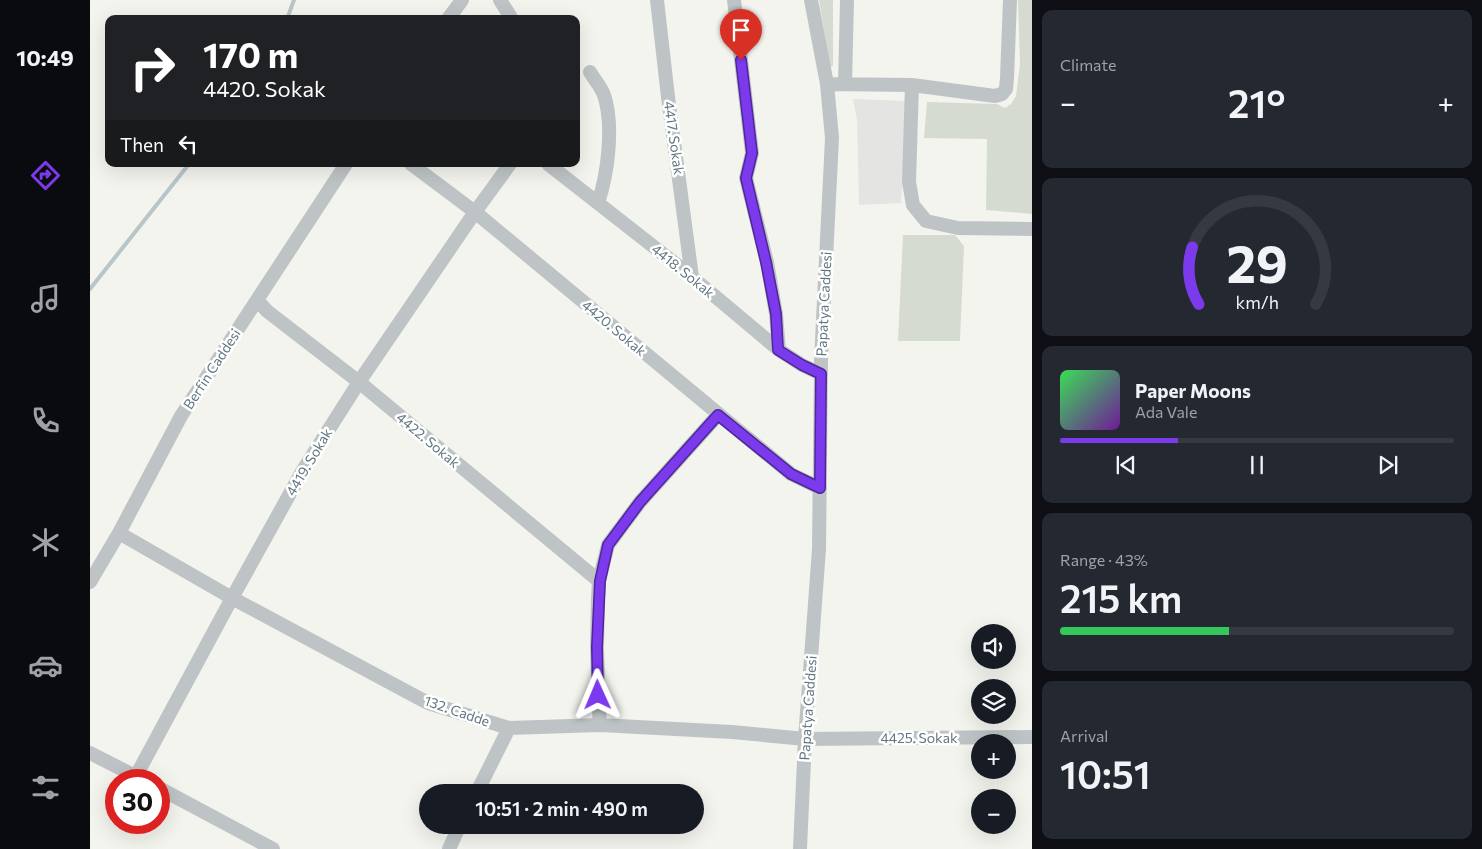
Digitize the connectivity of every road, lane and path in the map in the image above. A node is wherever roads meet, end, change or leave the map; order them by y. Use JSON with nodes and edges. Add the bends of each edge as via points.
{"nodes":[{"id":1,"x":462,"y":0,"type":"edge"},
{"id":2,"x":500,"y":0,"type":"edge"},
{"id":3,"x":657,"y":0,"type":"edge"},
{"id":4,"x":734,"y":0,"type":"edge"},
{"id":5,"x":810,"y":0,"type":"edge"},
{"id":6,"x":846,"y":0,"type":"edge"},
{"id":7,"x":1010,"y":0,"type":"edge"},
{"id":8,"x":451,"y":15,"type":"edge"},
{"id":9,"x":509,"y":15,"type":"edge"},
{"id":10,"x":590,"y":72,"type":"dead end"},
{"id":11,"x":827,"y":84,"type":"junction"},
{"id":12,"x":845,"y":84,"type":"junction"},
{"id":13,"x":912,"y":85,"type":"junction"},
{"id":14,"x":344,"y":167,"type":"edge"},
{"id":15,"x":415,"y":167,"type":"edge"},
{"id":16,"x":508,"y":167,"type":"edge"},
{"id":17,"x":552,"y":167,"type":"edge"},
{"id":18,"x":598,"y":202,"type":"junction"},
{"id":19,"x":475,"y":212,"type":"junction"},
{"id":20,"x":1032,"y":229,"type":"edge"},
{"id":21,"x":692,"y":277,"type":"junction"},
{"id":22,"x":257,"y":300,"type":"junction"},
{"id":23,"x":778,"y":350,"type":"junction"},
{"id":24,"x":821,"y":374,"type":"junction"},
{"id":25,"x":359,"y":382,"type":"junction"},
{"id":26,"x":718,"y":415,"type":"junction"},
{"id":27,"x":820,"y":488,"type":"junction"},
{"id":28,"x":119,"y":533,"type":"junction"},
{"id":29,"x":600,"y":581,"type":"junction"},
{"id":30,"x":90,"y":582,"type":"edge"},
{"id":31,"x":232,"y":598,"type":"junction"},
{"id":32,"x":600,"y":725,"type":"junction"},
{"id":33,"x":509,"y":728,"type":"junction"},
{"id":34,"x":1032,"y":737,"type":"edge"},
{"id":35,"x":806,"y":739,"type":"junction"},
{"id":36,"x":90,"y":753,"type":"edge"},
{"id":37,"x":122,"y":769,"type":"edge"},
{"id":38,"x":145,"y":769,"type":"edge"},
{"id":39,"x":481,"y":784,"type":"edge"},
{"id":40,"x":170,"y":794,"type":"edge"},
{"id":41,"x":456,"y":834,"type":"edge"},
{"id":42,"x":274,"y":849,"type":"edge"},
{"id":43,"x":449,"y":849,"type":"edge"},
{"id":44,"x":800,"y":849,"type":"edge"}],
"edges":[{"from":1,"to":8,"type":"street"},
{"from":2,"to":9,"type":"street"},
{"from":3,"to":21,"type":"street","name":"4417. Sokak"},
{"from":4,"to":23,"type":"street","via":[[752,153],[746,178],[776,314]]},
{"from":5,"to":11,"type":"street","name":"Papatya Caddesi"},
{"from":6,"to":12,"type":"street"},
{"from":7,"to":13,"type":"street","via":[[1007,78],[1002,94],[995,96]]},
{"from":10,"to":18,"type":"street","via":[[604,95],[610,130]]},
{"from":11,"to":12,"type":"street"},
{"from":11,"to":24,"type":"street","name":"Papatya Caddesi","via":[[832,138]]},
{"from":12,"to":13,"type":"street"},
{"from":13,"to":20,"type":"street","via":[[909,182],[913,205],[926,221],[958,228]]},
{"from":14,"to":22,"type":"street","name":"Berfin Caddesi"},
{"from":15,"to":19,"type":"street","name":"4420. Sokak"},
{"from":16,"to":19,"type":"street","name":"4419. Sokak"},
{"from":17,"to":18,"type":"street","name":"4418. Sokak"},
{"from":18,"to":21,"type":"street","name":"4418. Sokak"},
{"from":19,"to":25,"type":"street","name":"4419. Sokak"},
{"from":19,"to":26,"type":"street","name":"4420. Sokak"},
{"from":21,"to":23,"type":"street","name":"4418. Sokak"},
{"from":22,"to":25,"type":"street","name":"4422. Sokak"},
{"from":22,"to":28,"type":"street","name":"Berfin Caddesi","via":[[181,416]]},
{"from":23,"to":24,"type":"street","name":"4418. Sokak"},
{"from":24,"to":27,"type":"street","name":"Papatya Caddesi"},
{"from":25,"to":29,"type":"street","name":"4422. Sokak"},
{"from":25,"to":31,"type":"street","name":"4419. Sokak","via":[[303,470]]},
{"from":26,"to":27,"type":"street","name":"4420. Sokak","via":[[791,474]]},
{"from":26,"to":29,"type":"street","via":[[640,502],[608,545]]},
{"from":27,"to":35,"type":"street","name":"Papatya Caddesi"},
{"from":28,"to":30,"type":"street","name":"Berfin Caddesi"},
{"from":28,"to":31,"type":"street","name":"132. Cadde"},
{"from":29,"to":32,"type":"street","via":[[597,647]]},
{"from":31,"to":33,"type":"street","name":"132. Cadde","via":[[428,703]]},
{"from":31,"to":38,"type":"street","name":"4419. Sokak"},
{"from":32,"to":33,"type":"street","name":"132. Cadde"},
{"from":32,"to":35,"type":"street","name":"132. Cadde"},
{"from":33,"to":39,"type":"street"},
{"from":34,"to":35,"type":"street","name":"4425. Sokak"},
{"from":35,"to":44,"type":"street","name":"Papatya Caddesi"},
{"from":36,"to":37,"type":"street"},
{"from":40,"to":42,"type":"street"},
{"from":41,"to":43,"type":"street"}]}
